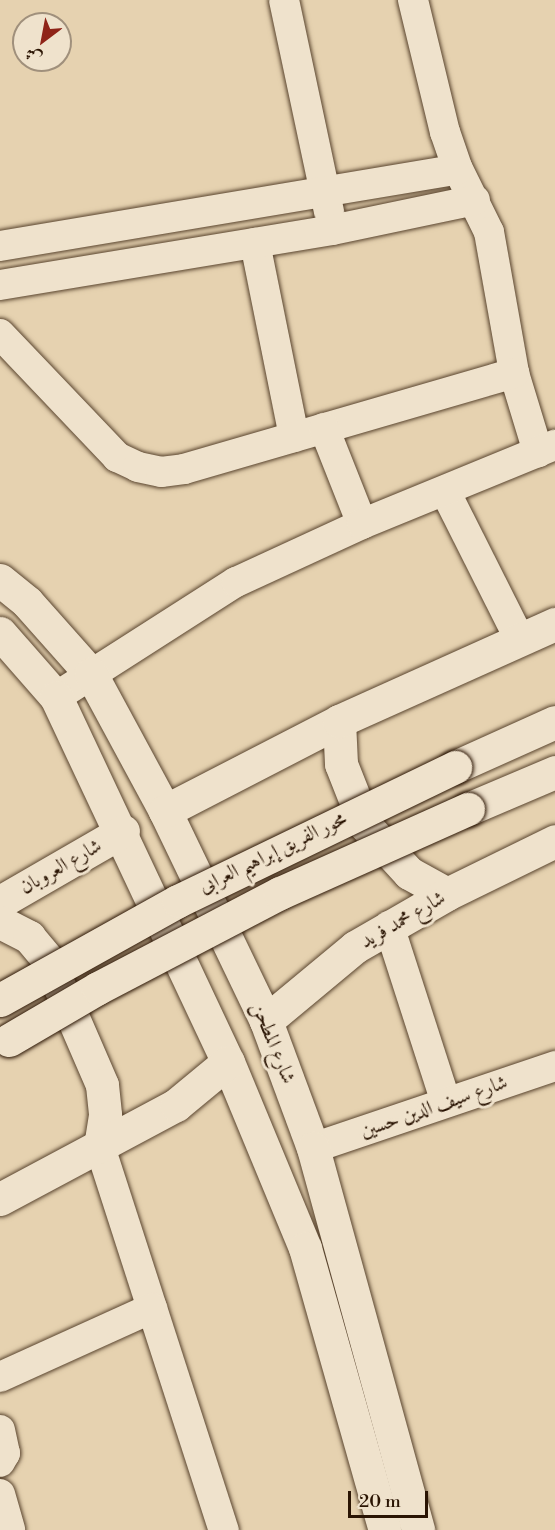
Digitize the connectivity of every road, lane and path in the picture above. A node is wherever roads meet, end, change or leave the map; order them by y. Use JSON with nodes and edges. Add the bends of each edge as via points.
{"nodes":[{"id":1,"x":284,"y":0,"type":"edge"},
{"id":2,"x":413,"y":0,"type":"edge"},
{"id":3,"x":458,"y":169,"type":"junction"},
{"id":4,"x":325,"y":192,"type":"junction"},
{"id":5,"x":475,"y":200,"type":"junction"},
{"id":6,"x":332,"y":230,"type":"junction"},
{"id":7,"x":255,"y":243,"type":"junction"},
{"id":8,"x":0,"y":246,"type":"edge"},
{"id":9,"x":0,"y":285,"type":"edge"},
{"id":10,"x":0,"y":334,"type":"edge"},
{"id":11,"x":514,"y":373,"type":"junction"},
{"id":12,"x":324,"y":428,"type":"junction"},
{"id":13,"x":294,"y":437,"type":"junction"},
{"id":14,"x":547,"y":449,"type":"edge"},
{"id":15,"x":445,"y":491,"type":"junction"},
{"id":16,"x":362,"y":524,"type":"junction"},
{"id":17,"x":0,"y":580,"type":"edge"},
{"id":18,"x":555,"y":624,"type":"edge"},
{"id":19,"x":0,"y":633,"type":"edge"},
{"id":20,"x":520,"y":640,"type":"junction"},
{"id":21,"x":91,"y":674,"type":"junction"},
{"id":22,"x":56,"y":697,"type":"junction"},
{"id":23,"x":339,"y":721,"type":"junction"},
{"id":24,"x":555,"y":722,"type":"edge"},
{"id":25,"x":555,"y":772,"type":"edge"},
{"id":26,"x":165,"y":811,"type":"junction"},
{"id":27,"x":123,"y":831,"type":"junction"},
{"id":28,"x":555,"y":841,"type":"edge"},
{"id":29,"x":447,"y":894,"type":"junction"},
{"id":30,"x":0,"y":902,"type":"edge"},
{"id":31,"x":0,"y":922,"type":"edge"},
{"id":32,"x":388,"y":926,"type":"junction"},
{"id":33,"x":0,"y":1000,"type":"edge"},
{"id":34,"x":266,"y":1021,"type":"junction"},
{"id":35,"x":4,"y":1043,"type":"edge"},
{"id":36,"x":228,"y":1062,"type":"junction"},
{"id":37,"x":555,"y":1066,"type":"edge"},
{"id":38,"x":446,"y":1102,"type":"junction"},
{"id":39,"x":100,"y":1147,"type":"junction"},
{"id":40,"x":313,"y":1148,"type":"junction"},
{"id":41,"x":0,"y":1199,"type":"edge"},
{"id":42,"x":152,"y":1308,"type":"junction"},
{"id":43,"x":3,"y":1367,"type":"edge"},
{"id":44,"x":0,"y":1430,"type":"edge"},
{"id":45,"x":0,"y":1462,"type":"edge"},
{"id":46,"x":0,"y":1494,"type":"edge"},
{"id":47,"x":10,"y":1530,"type":"edge"},
{"id":48,"x":224,"y":1530,"type":"edge"},
{"id":49,"x":385,"y":1530,"type":"edge"},
{"id":50,"x":418,"y":1530,"type":"edge"}],
"edges":[{"from":1,"to":4,"type":"street"},
{"from":2,"to":3,"type":"street"},
{"from":3,"to":4,"type":"street"},
{"from":3,"to":5,"type":"street"},
{"from":4,"to":6,"type":"street"},
{"from":4,"to":8,"type":"street"},
{"from":5,"to":6,"type":"street"},
{"from":5,"to":11,"type":"street","via":[[489,232]]},
{"from":6,"to":7,"type":"street"},
{"from":7,"to":9,"type":"street"},
{"from":7,"to":13,"type":"street"},
{"from":10,"to":13,"type":"street","via":[[108,449],[138,467],[161,472],[184,469]]},
{"from":11,"to":12,"type":"street"},
{"from":11,"to":14,"type":"street"},
{"from":12,"to":13,"type":"street"},
{"from":12,"to":16,"type":"street"},
{"from":14,"to":15,"type":"street"},
{"from":15,"to":16,"type":"street"},
{"from":15,"to":20,"type":"street"},
{"from":16,"to":21,"type":"street","via":[[236,582]]},
{"from":17,"to":21,"type":"street","name":"شارع المطحن","via":[[27,602]]},
{"from":18,"to":20,"type":"street"},
{"from":19,"to":22,"type":"street"},
{"from":20,"to":23,"type":"street"},
{"from":21,"to":22,"type":"street"},
{"from":21,"to":26,"type":"street","name":"شارع المطحن"},
{"from":22,"to":27,"type":"street"},
{"from":23,"to":26,"type":"street"},
{"from":23,"to":29,"type":"street","via":[[341,764],[365,825],[409,873]]},
{"from":24,"to":33,"type":"street","name":"محور الفريق إبراهيم العرابى","bridge":true,"via":[[188,896]]},
{"from":25,"to":35,"type":"street","name":"محور الفريق إبراهيم العرابى","bridge":true,"via":[[270,898]]},
{"from":26,"to":34,"type":"street","name":"شارع المطحن"},
{"from":27,"to":30,"type":"street","name":"شارع العروبان"},
{"from":27,"to":36,"type":"street"},
{"from":28,"to":29,"type":"street","name":"شارع محمد فريد"},
{"from":29,"to":32,"type":"street","name":"شارع محمد فريد"},
{"from":31,"to":39,"type":"street","via":[[29,937],[48,960],[102,1084],[105,1115]]},
{"from":32,"to":34,"type":"street","name":"شارع محمد فريد","via":[[324,970]]},
{"from":32,"to":38,"type":"street"},
{"from":34,"to":40,"type":"street","name":"شارع المطحن"},
{"from":36,"to":39,"type":"street","via":[[192,1094]]},
{"from":36,"to":49,"type":"street","via":[[305,1248]]},
{"from":37,"to":38,"type":"street","name":"شارع سيف الدين حسين"},
{"from":38,"to":40,"type":"street","name":"شارع سيف الدين حسين"},
{"from":39,"to":41,"type":"street"},
{"from":39,"to":42,"type":"street"},
{"from":40,"to":50,"type":"street","name":"شارع المطحن"},
{"from":42,"to":43,"type":"street"},
{"from":42,"to":48,"type":"street"},
{"from":44,"to":45,"type":"street","via":[[5,1453]]},
{"from":46,"to":47,"type":"street"}]}
